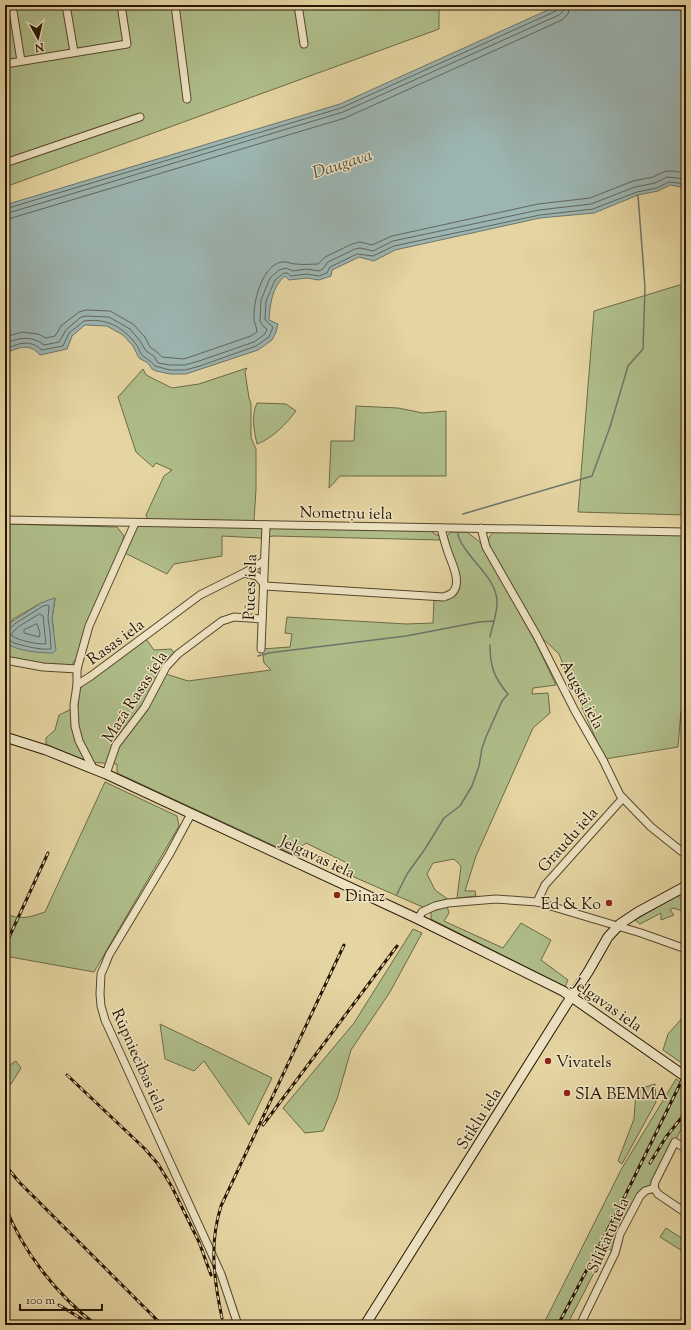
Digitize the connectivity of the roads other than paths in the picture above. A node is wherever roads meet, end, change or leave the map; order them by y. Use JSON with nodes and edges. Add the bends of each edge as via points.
{"nodes":[{"id":1,"x":12,"y":5,"type":"edge"},
{"id":2,"x":66,"y":5,"type":"edge"},
{"id":3,"x":120,"y":5,"type":"edge"},
{"id":4,"x":175,"y":5,"type":"edge"},
{"id":5,"x":298,"y":5,"type":"edge"},
{"id":6,"x":304,"y":44,"type":"dead end"},
{"id":7,"x":74,"y":52,"type":"junction"},
{"id":8,"x":21,"y":61,"type":"junction"},
{"id":9,"x":5,"y":64,"type":"edge"},
{"id":10,"x":187,"y":99,"type":"dead end"},
{"id":11,"x":140,"y":117,"type":"dead end"},
{"id":12,"x":5,"y":163,"type":"edge"},
{"id":13,"x":5,"y":520,"type":"edge"},
{"id":14,"x":135,"y":523,"type":"junction"},
{"id":15,"x":266,"y":525,"type":"junction"},
{"id":16,"x":441,"y":528,"type":"junction"},
{"id":17,"x":481,"y":528,"type":"junction"},
{"id":18,"x":686,"y":532,"type":"edge"},
{"id":19,"x":264,"y":560,"type":"junction"},
{"id":20,"x":244,"y":573,"type":"junction"},
{"id":21,"x":265,"y":586,"type":"junction"},
{"id":22,"x":262,"y":619,"type":"junction"},
{"id":23,"x":261,"y":649,"type":"dead end"},
{"id":24,"x":5,"y":660,"type":"edge"},
{"id":25,"x":77,"y":669,"type":"junction"},
{"id":26,"x":77,"y":685,"type":"junction"},
{"id":27,"x":5,"y":737,"type":"edge"},
{"id":28,"x":94,"y":770,"type":"junction"},
{"id":29,"x":106,"y":774,"type":"junction"},
{"id":30,"x":623,"y":798,"type":"junction"},
{"id":31,"x":191,"y":814,"type":"junction"},
{"id":32,"x":686,"y":855,"type":"edge"},
{"id":33,"x":686,"y":886,"type":"edge"},
{"id":34,"x":537,"y":902,"type":"junction"},
{"id":35,"x":418,"y":919,"type":"junction"},
{"id":36,"x":617,"y":927,"type":"junction"},
{"id":37,"x":686,"y":949,"type":"edge"},
{"id":38,"x":571,"y":997,"type":"junction"},
{"id":39,"x":686,"y":1077,"type":"edge"},
{"id":40,"x":686,"y":1149,"type":"edge"},
{"id":41,"x":654,"y":1188,"type":"junction"},
{"id":42,"x":686,"y":1213,"type":"edge"},
{"id":43,"x":238,"y":1325,"type":"edge"},
{"id":44,"x":365,"y":1325,"type":"edge"},
{"id":45,"x":580,"y":1325,"type":"edge"}],
"edges":[{"from":1,"to":8,"type":"street"},
{"from":2,"to":7,"type":"street"},
{"from":3,"to":7,"type":"street","via":[[127,44]]},
{"from":4,"to":10,"type":"street"},
{"from":5,"to":6,"type":"street"},
{"from":7,"to":8,"type":"street"},
{"from":8,"to":9,"type":"street"},
{"from":11,"to":12,"type":"street"},
{"from":13,"to":14,"type":"street","name":"Nometņu iela"},
{"from":14,"to":15,"type":"street","name":"Nometņu iela"},
{"from":14,"to":25,"type":"street","via":[[89,626]]},
{"from":15,"to":16,"type":"street","name":"Nometņu iela"},
{"from":15,"to":19,"type":"street","name":"Pūces iela"},
{"from":16,"to":17,"type":"street","name":"Nometņu iela"},
{"from":16,"to":21,"type":"street","via":[[454,565],[456,579],[452,594],[444,597]]},
{"from":17,"to":18,"type":"street","name":"Nometņu iela"},
{"from":17,"to":30,"type":"street","name":"Augstā iela","via":[[486,547],[537,636]]},
{"from":19,"to":20,"type":"street","name":"Rasas iela"},
{"from":19,"to":21,"type":"street","name":"Pūces iela"},
{"from":20,"to":21,"type":"street","via":[[257,576]]},
{"from":20,"to":26,"type":"street","name":"Rasas iela","via":[[200,595]]},
{"from":21,"to":22,"type":"street","name":"Pūces iela"},
{"from":22,"to":23,"type":"street","name":"Pūces iela"},
{"from":22,"to":29,"type":"street","name":"Mazā Rasas iela","via":[[234,618],[222,622],[178,654],[166,667],[145,707],[116,746]]},
{"from":24,"to":25,"type":"street","via":[[43,667]]},
{"from":25,"to":26,"type":"street"},
{"from":26,"to":28,"type":"street","name":"Rasas iela","via":[[74,705],[75,726],[79,741]]},
{"from":27,"to":28,"type":"street","name":"Jelgavas iela","via":[[46,750]]},
{"from":28,"to":29,"type":"street","name":"Jelgavas iela"},
{"from":29,"to":31,"type":"street","name":"Jelgavas iela"},
{"from":30,"to":32,"type":"street","name":"Augstā iela","via":[[651,827]]},
{"from":30,"to":34,"type":"street","name":"Graudu iela","via":[[545,885]]},
{"from":31,"to":35,"type":"street","name":"Jelgavas iela"},
{"from":31,"to":43,"type":"street","name":"Rūpniecības iela","via":[[109,955],[101,974],[100,999],[105,1020],[222,1274]]},
{"from":33,"to":36,"type":"street","name":"Stiklu iela","via":[[628,917]]},
{"from":34,"to":35,"type":"street","via":[[496,899],[448,902],[422,912]]},
{"from":34,"to":36,"type":"street"},
{"from":35,"to":38,"type":"street","name":"Jelgavas iela"},
{"from":36,"to":37,"type":"street"},
{"from":36,"to":38,"type":"street","name":"Stiklu iela","via":[[608,937]]},
{"from":38,"to":39,"type":"street","name":"Jelgavas iela"},
{"from":38,"to":44,"type":"street","name":"Stiklu iela"},
{"from":40,"to":41,"type":"street","via":[[675,1142]]},
{"from":41,"to":42,"type":"street","via":[[658,1194]]},
{"from":41,"to":45,"type":"street","name":"Silikātu iela","via":[[640,1196],[620,1234],[616,1253]]}]}
